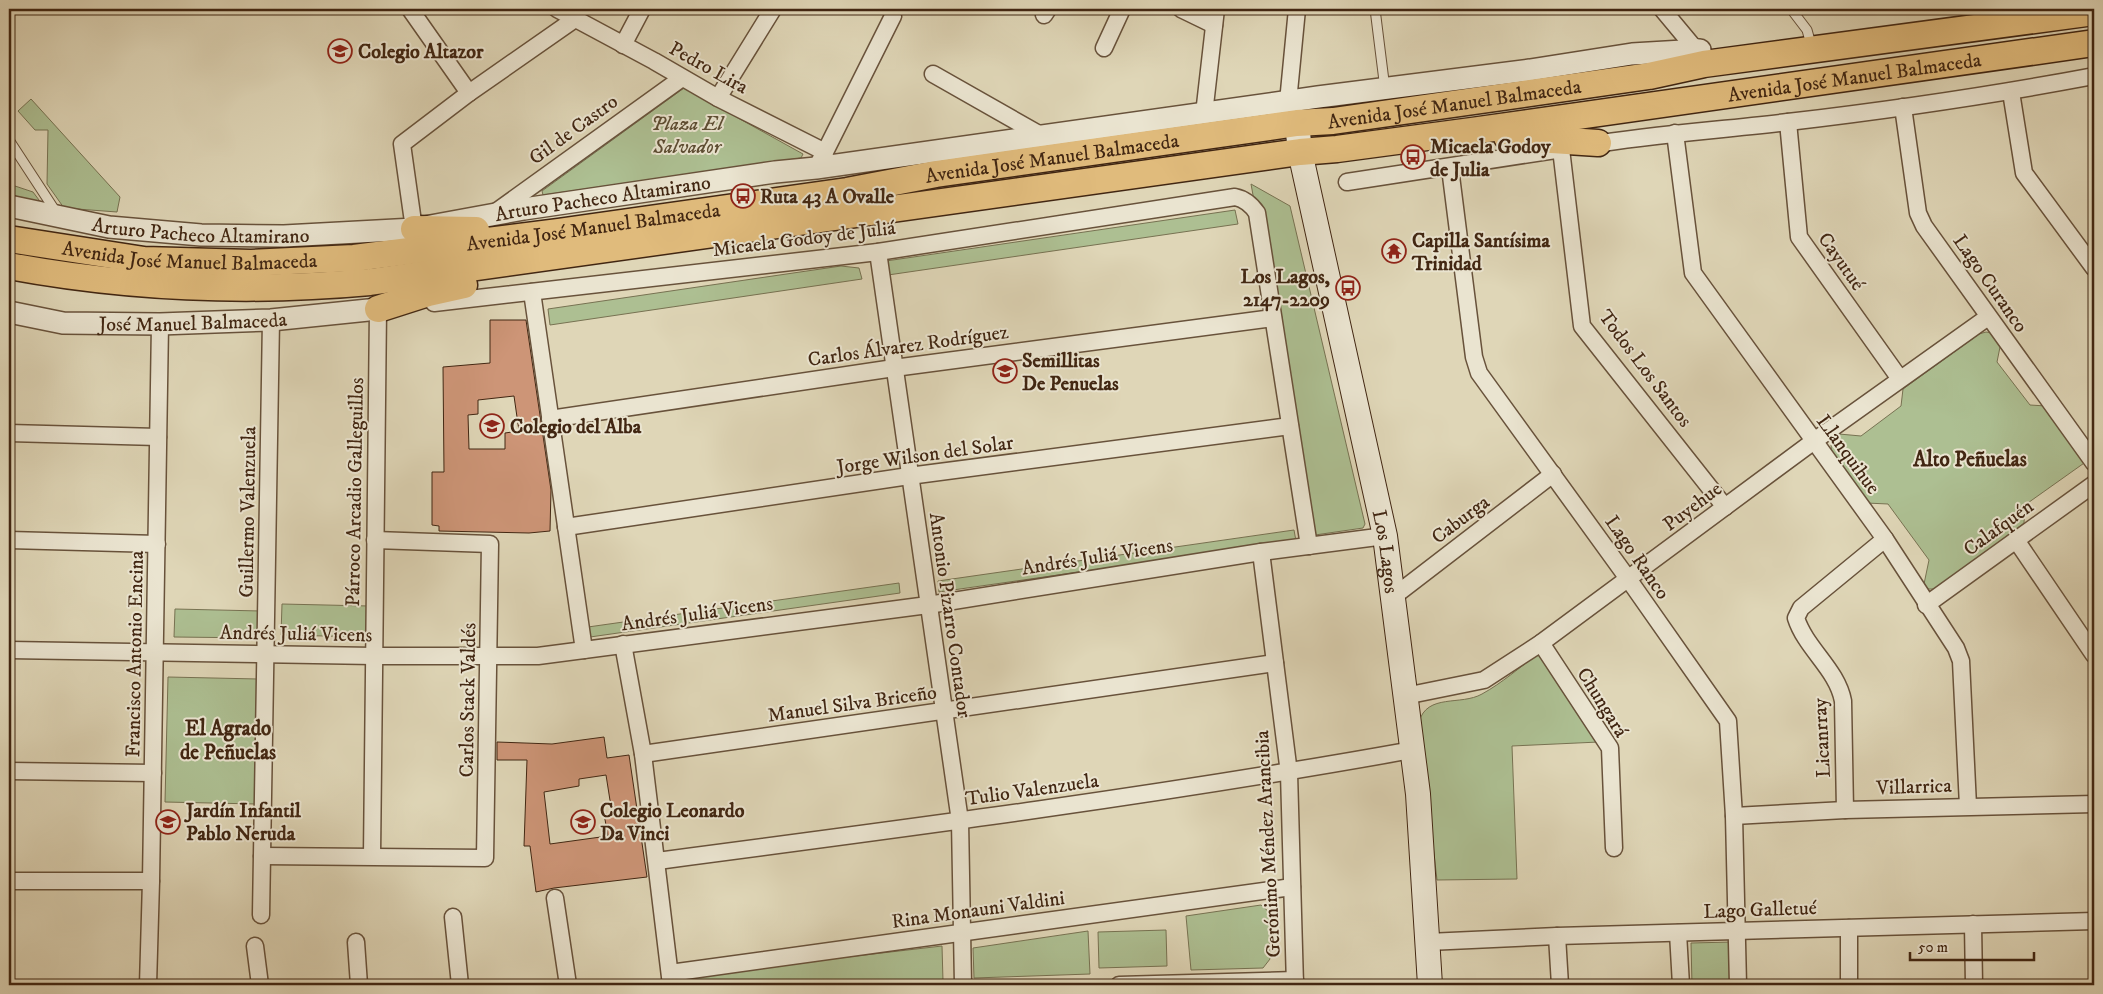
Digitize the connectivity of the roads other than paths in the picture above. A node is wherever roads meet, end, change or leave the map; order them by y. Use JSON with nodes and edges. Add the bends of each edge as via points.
{"nodes":[{"id":1,"x":410,"y":9,"type":"edge"},
{"id":2,"x":557,"y":9,"type":"edge"},
{"id":3,"x":642,"y":9,"type":"edge"},
{"id":4,"x":772,"y":9,"type":"edge"},
{"id":5,"x":1122,"y":9,"type":"edge"},
{"id":6,"x":1181,"y":9,"type":"edge"},
{"id":7,"x":1216,"y":9,"type":"edge"},
{"id":8,"x":1297,"y":9,"type":"edge"},
{"id":9,"x":1374,"y":9,"type":"edge"},
{"id":10,"x":1662,"y":9,"type":"edge"},
{"id":11,"x":1791,"y":9,"type":"edge"},
{"id":12,"x":2094,"y":12,"type":"edge"},
{"id":13,"x":893,"y":16,"type":"dead end"},
{"id":14,"x":575,"y":18,"type":"junction"},
{"id":15,"x":1214,"y":25,"type":"junction"},
{"id":16,"x":2094,"y":43,"type":"edge"},
{"id":17,"x":623,"y":45,"type":"junction"},
{"id":18,"x":1104,"y":48,"type":"dead end"},
{"id":19,"x":1813,"y":50,"type":"junction"},
{"id":20,"x":1702,"y":57,"type":"junction"},
{"id":21,"x":933,"y":74,"type":"dead end"},
{"id":22,"x":2094,"y":76,"type":"edge"},
{"id":23,"x":682,"y":78,"type":"junction"},
{"id":24,"x":1385,"y":89,"type":"junction"},
{"id":25,"x":469,"y":92,"type":"junction"},
{"id":26,"x":2011,"y":92,"type":"junction"},
{"id":27,"x":718,"y":98,"type":"junction"},
{"id":28,"x":1903,"y":106,"type":"junction"},
{"id":29,"x":1633,"y":108,"type":"junction"},
{"id":30,"x":1292,"y":112,"type":"junction"},
{"id":31,"x":1204,"y":114,"type":"junction"},
{"id":32,"x":1788,"y":122,"type":"junction"},
{"id":33,"x":1472,"y":131,"type":"junction"},
{"id":34,"x":1675,"y":133,"type":"junction"},
{"id":35,"x":1044,"y":137,"type":"junction"},
{"id":36,"x":9,"y":140,"type":"edge"},
{"id":37,"x":1598,"y":143,"type":"junction"},
{"id":38,"x":1560,"y":149,"type":"junction"},
{"id":39,"x":1300,"y":152,"type":"junction"},
{"id":40,"x":820,"y":160,"type":"junction"},
{"id":41,"x":1450,"y":168,"type":"junction"},
{"id":42,"x":1347,"y":182,"type":"dead end"},
{"id":43,"x":9,"y":206,"type":"edge"},
{"id":44,"x":490,"y":216,"type":"junction"},
{"id":45,"x":59,"y":217,"type":"junction"},
{"id":46,"x":414,"y":229,"type":"junction"},
{"id":47,"x":559,"y":232,"type":"junction"},
{"id":48,"x":9,"y":240,"type":"edge"},
{"id":49,"x":615,"y":249,"type":"junction"},
{"id":50,"x":878,"y":252,"type":"junction"},
{"id":51,"x":9,"y":266,"type":"edge"},
{"id":52,"x":2094,"y":268,"type":"edge"},
{"id":53,"x":532,"y":292,"type":"junction"},
{"id":54,"x":378,"y":309,"type":"junction"},
{"id":55,"x":9,"y":312,"type":"edge"},
{"id":56,"x":1988,"y":316,"type":"junction"},
{"id":57,"x":1273,"y":318,"type":"junction"},
{"id":58,"x":271,"y":320,"type":"junction"},
{"id":59,"x":9,"y":322,"type":"edge"},
{"id":60,"x":63,"y":323,"type":"junction"},
{"id":61,"x":160,"y":324,"type":"junction"},
{"id":62,"x":894,"y":368,"type":"junction"},
{"id":63,"x":1900,"y":379,"type":"junction"},
{"id":64,"x":550,"y":419,"type":"junction"},
{"id":65,"x":1290,"y":426,"type":"junction"},
{"id":66,"x":9,"y":433,"type":"edge"},
{"id":67,"x":158,"y":437,"type":"junction"},
{"id":68,"x":1814,"y":441,"type":"junction"},
{"id":69,"x":2094,"y":463,"type":"edge"},
{"id":70,"x":1553,"y":474,"type":"junction"},
{"id":71,"x":909,"y":476,"type":"junction"},
{"id":72,"x":2094,"y":484,"type":"edge"},
{"id":73,"x":1726,"y":507,"type":"junction"},
{"id":74,"x":566,"y":527,"type":"junction"},
{"id":75,"x":1384,"y":536,"type":"junction"},
{"id":76,"x":1885,"y":539,"type":"junction"},
{"id":77,"x":9,"y":540,"type":"edge"},
{"id":78,"x":375,"y":540,"type":"junction"},
{"id":79,"x":2016,"y":540,"type":"junction"},
{"id":80,"x":156,"y":544,"type":"junction"},
{"id":81,"x":1309,"y":546,"type":"junction"},
{"id":82,"x":1261,"y":552,"type":"junction"},
{"id":83,"x":1629,"y":580,"type":"junction"},
{"id":84,"x":1393,"y":597,"type":"junction"},
{"id":85,"x":928,"y":605,"type":"junction"},
{"id":86,"x":1926,"y":605,"type":"junction"},
{"id":87,"x":1541,"y":643,"type":"junction"},
{"id":88,"x":623,"y":644,"type":"junction"},
{"id":89,"x":9,"y":650,"type":"edge"},
{"id":90,"x":584,"y":650,"type":"junction"},
{"id":91,"x":155,"y":653,"type":"junction"},
{"id":92,"x":266,"y":654,"type":"junction"},
{"id":93,"x":374,"y":656,"type":"junction"},
{"id":94,"x":489,"y":656,"type":"junction"},
{"id":95,"x":2094,"y":656,"type":"edge"},
{"id":96,"x":1275,"y":664,"type":"junction"},
{"id":97,"x":1405,"y":696,"type":"junction"},
{"id":98,"x":944,"y":711,"type":"junction"},
{"id":99,"x":1412,"y":750,"type":"junction"},
{"id":100,"x":643,"y":754,"type":"junction"},
{"id":101,"x":9,"y":771,"type":"edge"},
{"id":102,"x":1289,"y":772,"type":"junction"},
{"id":103,"x":153,"y":773,"type":"junction"},
{"id":104,"x":2094,"y":804,"type":"edge"},
{"id":105,"x":1968,"y":806,"type":"junction"},
{"id":106,"x":1845,"y":810,"type":"junction"},
{"id":107,"x":1734,"y":816,"type":"junction"},
{"id":108,"x":960,"y":821,"type":"junction"},
{"id":109,"x":1614,"y":848,"type":"dead end"},
{"id":110,"x":262,"y":856,"type":"junction"},
{"id":111,"x":372,"y":856,"type":"junction"},
{"id":112,"x":657,"y":861,"type":"junction"},
{"id":113,"x":9,"y":881,"type":"edge"},
{"id":114,"x":151,"y":881,"type":"junction"},
{"id":115,"x":1292,"y":887,"type":"junction"},
{"id":116,"x":555,"y":898,"type":"dead end"},
{"id":117,"x":261,"y":915,"type":"dead end"},
{"id":118,"x":454,"y":917,"type":"dead end"},
{"id":119,"x":2094,"y":921,"type":"edge"},
{"id":120,"x":1973,"y":924,"type":"junction"},
{"id":121,"x":1849,"y":928,"type":"junction"},
{"id":122,"x":1736,"y":931,"type":"junction"},
{"id":123,"x":962,"y":932,"type":"junction"},
{"id":124,"x":1678,"y":933,"type":"junction"},
{"id":125,"x":1557,"y":936,"type":"junction"},
{"id":126,"x":356,"y":942,"type":"dead end"},
{"id":127,"x":1428,"y":942,"type":"junction"},
{"id":128,"x":255,"y":946,"type":"dead end"},
{"id":129,"x":670,"y":979,"type":"edge"},
{"id":130,"x":1295,"y":983,"type":"edge"},
{"id":131,"x":148,"y":985,"type":"edge"},
{"id":132,"x":260,"y":985,"type":"edge"},
{"id":133,"x":359,"y":985,"type":"edge"},
{"id":134,"x":460,"y":985,"type":"edge"},
{"id":135,"x":568,"y":985,"type":"edge"},
{"id":136,"x":964,"y":985,"type":"edge"},
{"id":137,"x":1119,"y":985,"type":"edge"},
{"id":138,"x":1430,"y":985,"type":"edge"},
{"id":139,"x":1560,"y":985,"type":"edge"},
{"id":140,"x":1681,"y":985,"type":"edge"},
{"id":141,"x":1738,"y":985,"type":"edge"},
{"id":142,"x":1849,"y":985,"type":"edge"},
{"id":143,"x":1974,"y":985,"type":"edge"}],
"edges":[{"from":1,"to":25,"type":"street"},
{"from":2,"to":14,"type":"street","name":"Pedro Lira"},
{"from":3,"to":17,"type":"street"},
{"from":4,"to":27,"type":"street"},
{"from":5,"to":18,"type":"street"},
{"from":6,"to":15,"type":"street"},
{"from":7,"to":15,"type":"street"},
{"from":8,"to":30,"type":"street"},
{"from":9,"to":24,"type":"lane"},
{"from":10,"to":20,"type":"street"},
{"from":11,"to":19,"type":"lane","via":[[1807,30]]},
{"from":12,"to":19,"type":"main road","name":"Avenida José Manuel Balmaceda"},
{"from":13,"to":40,"type":"street"},
{"from":14,"to":17,"type":"street","name":"Pedro Lira"},
{"from":14,"to":25,"type":"street"},
{"from":15,"to":31,"type":"street"},
{"from":16,"to":29,"type":"main road","name":"Avenida José Manuel Balmaceda"},
{"from":17,"to":23,"type":"street","name":"Pedro Lira"},
{"from":19,"to":20,"type":"main road","name":"Avenida José Manuel Balmaceda","via":[[1768,56]]},
{"from":20,"to":24,"type":"street","name":"Arturo Pacheco Altamirano","via":[[1632,54]]},
{"from":20,"to":29,"type":"main road","via":[[1701,79],[1691,87]]},
{"from":20,"to":30,"type":"main road","name":"Avenida José Manuel Balmaceda","via":[[1649,76],[1333,121]]},
{"from":21,"to":35,"type":"street"},
{"from":22,"to":26,"type":"street"},
{"from":23,"to":27,"type":"street","name":"Pedro Lira"},
{"from":23,"to":44,"type":"street","name":"Gil de Castro"},
{"from":24,"to":30,"type":"street","name":"Arturo Pacheco Altamirano"},
{"from":25,"to":46,"type":"street","via":[[402,144]]},
{"from":26,"to":28,"type":"street"},
{"from":26,"to":52,"type":"street","via":[[2024,173]]},
{"from":27,"to":40,"type":"street","name":"Pedro Lira"},
{"from":28,"to":32,"type":"street"},
{"from":28,"to":56,"type":"street","name":"Lago Curanco","via":[[1918,213]]},
{"from":29,"to":33,"type":"main road","name":"Avenida José Manuel Balmaceda"},
{"from":30,"to":31,"type":"street","name":"Arturo Pacheco Altamirano"},
{"from":30,"to":39,"type":"main road","name":"Los Lagos"},
{"from":30,"to":47,"type":"main road","name":"Avenida José Manuel Balmaceda","via":[[846,191]]},
{"from":31,"to":35,"type":"street","name":"Arturo Pacheco Altamirano"},
{"from":32,"to":34,"type":"street"},
{"from":32,"to":63,"type":"street","name":"Cayutué","via":[[1799,237]]},
{"from":33,"to":37,"type":"main road","via":[[1493,136]]},
{"from":33,"to":39,"type":"main road","name":"Avenida José Manuel Balmaceda"},
{"from":34,"to":37,"type":"street"},
{"from":34,"to":68,"type":"street","name":"Llanquihue","via":[[1693,273]]},
{"from":35,"to":40,"type":"street","name":"Arturo Pacheco Altamirano"},
{"from":36,"to":45,"type":"lane"},
{"from":37,"to":38,"type":"street"},
{"from":38,"to":41,"type":"street"},
{"from":38,"to":73,"type":"street","name":"Todos Los Santos","via":[[1582,326]]},
{"from":39,"to":49,"type":"main road","name":"Avenida José Manuel Balmaceda"},
{"from":39,"to":75,"type":"main road","name":"Los Lagos"},
{"from":40,"to":44,"type":"street","name":"Arturo Pacheco Altamirano","via":[[765,173]]},
{"from":41,"to":42,"type":"street"},
{"from":41,"to":70,"type":"street","name":"Lago Ranco","via":[[1474,358],[1479,373]]},
{"from":43,"to":45,"type":"street","name":"Arturo Pacheco Altamirano"},
{"from":44,"to":46,"type":"street","name":"Arturo Pacheco Altamirano"},
{"from":45,"to":46,"type":"street","name":"Arturo Pacheco Altamirano","via":[[109,227],[210,235],[284,236]]},
{"from":46,"to":47,"type":"main road"},
{"from":47,"to":48,"type":"main road","name":"Avenida José Manuel Balmaceda","via":[[354,258],[251,263],[144,260]]},
{"from":49,"to":51,"type":"main road","name":"Avenida José Manuel Balmaceda","via":[[370,282],[288,288],[113,282]]},
{"from":49,"to":54,"type":"main road","via":[[552,268],[428,293]]},
{"from":50,"to":53,"type":"street","name":"Micaela Godoy de Juliá"},
{"from":50,"to":57,"type":"street","name":"Micaela Godoy de Juliá","via":[[1235,198],[1247,202],[1256,213]]},
{"from":50,"to":62,"type":"street","name":"Antonio Pizarro Contador"},
{"from":53,"to":54,"type":"street","name":"Micaela Godoy de Juliá"},
{"from":53,"to":64,"type":"street"},
{"from":54,"to":58,"type":"street","name":"José Manuel Balmaceda"},
{"from":54,"to":78,"type":"street","name":"Párroco Arcadio Galleguillos"},
{"from":55,"to":60,"type":"street","name":"José Manuel Balmaceda"},
{"from":56,"to":63,"type":"street","name":"Puyehue"},
{"from":56,"to":69,"type":"street","name":"Lago Curanco"},
{"from":57,"to":62,"type":"street","name":"Carlos Álvarez Rodríguez"},
{"from":57,"to":65,"type":"street"},
{"from":58,"to":61,"type":"street","name":"José Manuel Balmaceda"},
{"from":58,"to":92,"type":"street","name":"Guillermo Valenzuela"},
{"from":59,"to":60,"type":"street"},
{"from":60,"to":61,"type":"street","name":"José Manuel Balmaceda"},
{"from":61,"to":67,"type":"street","name":"Francisco Antonio Encina"},
{"from":62,"to":64,"type":"street","name":"Carlos Álvarez Rodríguez"},
{"from":62,"to":71,"type":"street","name":"Antonio Pizarro Contador"},
{"from":63,"to":68,"type":"street","name":"Puyehue"},
{"from":64,"to":74,"type":"street"},
{"from":65,"to":71,"type":"street","name":"Jorge Wilson del Solar"},
{"from":65,"to":81,"type":"street"},
{"from":66,"to":67,"type":"street"},
{"from":67,"to":80,"type":"street","name":"Francisco Antonio Encina"},
{"from":68,"to":73,"type":"street","name":"Puyehue"},
{"from":68,"to":76,"type":"street","name":"Llanquihue"},
{"from":70,"to":83,"type":"street","name":"Lago Ranco"},
{"from":70,"to":84,"type":"street","name":"Caburga"},
{"from":71,"to":74,"type":"street","name":"Jorge Wilson del Solar"},
{"from":71,"to":85,"type":"street","name":"Antonio Pizarro Contador"},
{"from":72,"to":79,"type":"street","name":"Calafquén"},
{"from":73,"to":83,"type":"street","name":"Puyehue"},
{"from":74,"to":90,"type":"street"},
{"from":75,"to":81,"type":"street","name":"Andrés Juliá Vicens"},
{"from":75,"to":84,"type":"main road","name":"Los Lagos"},
{"from":76,"to":86,"type":"street","name":"Llanquihue"},
{"from":76,"to":106,"type":"street","name":"Licanrray","via":[[1801,608],[1796,618],[1800,630],[1840,686]]},
{"from":77,"to":80,"type":"street"},
{"from":78,"to":93,"type":"street","name":"Párroco Arcadio Galleguillos"},
{"from":78,"to":94,"type":"street","name":"Carlos Stack Valdés","via":[[490,544]]},
{"from":79,"to":86,"type":"street","name":"Calafquén"},
{"from":79,"to":95,"type":"street"},
{"from":80,"to":91,"type":"street","name":"Francisco Antonio Encina"},
{"from":81,"to":82,"type":"street","name":"Andrés Juliá Vicens"},
{"from":82,"to":85,"type":"street","name":"Andrés Juliá Vicens"},
{"from":82,"to":96,"type":"street","name":"Gerónimo Méndez Arancibia"},
{"from":83,"to":87,"type":"street","name":"Puyehue"},
{"from":83,"to":107,"type":"street","name":"Lago Ranco","via":[[1728,721]]},
{"from":84,"to":97,"type":"main road","name":"Los Lagos"},
{"from":85,"to":88,"type":"street","name":"Andrés Juliá Vicens"},
{"from":85,"to":98,"type":"street","name":"Antonio Pizarro Contador"},
{"from":86,"to":105,"type":"street","name":"Llanquihue","via":[[1956,648],[1961,661]]},
{"from":87,"to":97,"type":"street","name":"Puyehue","via":[[1484,680]]},
{"from":87,"to":109,"type":"street","name":"Chungará","via":[[1610,748]]},
{"from":88,"to":90,"type":"street","name":"Andrés Juliá Vicens"},
{"from":88,"to":100,"type":"street"},
{"from":89,"to":91,"type":"street","name":"Andrés Juliá Vicens"},
{"from":90,"to":94,"type":"street","name":"Andrés Juliá Vicens","via":[[538,656]]},
{"from":91,"to":92,"type":"street","name":"Andrés Juliá Vicens"},
{"from":91,"to":103,"type":"street","name":"Francisco Antonio Encina"},
{"from":92,"to":93,"type":"street","name":"Andrés Juliá Vicens"},
{"from":92,"to":110,"type":"street","name":"Guillermo Valenzuela"},
{"from":93,"to":94,"type":"street","name":"Andrés Juliá Vicens"},
{"from":93,"to":111,"type":"street","name":"Párroco Arcadio Galleguillos"},
{"from":94,"to":111,"type":"street","name":"Carlos Stack Valdés","via":[[485,858]]},
{"from":96,"to":98,"type":"street","name":"Manuel Silva Briceño"},
{"from":96,"to":102,"type":"street","name":"Gerónimo Méndez Arancibia"},
{"from":97,"to":99,"type":"main road","name":"Los Lagos"},
{"from":98,"to":100,"type":"street","name":"Manuel Silva Briceño"},
{"from":98,"to":108,"type":"street","name":"Antonio Pizarro Contador"},
{"from":99,"to":102,"type":"street","name":"Tulio Valenzuela"},
{"from":99,"to":127,"type":"main road","name":"Los Lagos"},
{"from":100,"to":112,"type":"street"},
{"from":101,"to":103,"type":"street"},
{"from":102,"to":108,"type":"street","name":"Tulio Valenzuela"},
{"from":102,"to":115,"type":"street","name":"Gerónimo Méndez Arancibia"},
{"from":103,"to":114,"type":"street","name":"Francisco Antonio Encina"},
{"from":104,"to":105,"type":"street","name":"Villarrica"},
{"from":105,"to":106,"type":"street","name":"Villarrica"},
{"from":106,"to":107,"type":"street","name":"Villarrica"},
{"from":107,"to":122,"type":"street","name":"Lago Ranco"},
{"from":108,"to":112,"type":"street","name":"Tulio Valenzuela"},
{"from":108,"to":123,"type":"street","name":"Antonio Pizarro Contador"},
{"from":110,"to":111,"type":"street"},
{"from":110,"to":117,"type":"street","name":"Guillermo Valenzuela"},
{"from":112,"to":129,"type":"street"},
{"from":113,"to":114,"type":"street"},
{"from":114,"to":131,"type":"street","name":"Francisco Antonio Encina"},
{"from":115,"to":123,"type":"street","name":"Rina Monauni Valdini"},
{"from":115,"to":130,"type":"street","name":"Gerónimo Méndez Arancibia"},
{"from":116,"to":135,"type":"street"},
{"from":118,"to":134,"type":"street"},
{"from":119,"to":120,"type":"street","name":"Lago Galletué"},
{"from":120,"to":121,"type":"street","name":"Lago Galletué"},
{"from":120,"to":143,"type":"street"},
{"from":121,"to":122,"type":"street","name":"Lago Galletué"},
{"from":121,"to":142,"type":"street"},
{"from":122,"to":124,"type":"street","name":"Lago Galletué"},
{"from":122,"to":141,"type":"street","name":"Lago Ranco"},
{"from":123,"to":129,"type":"street","name":"Rina Monauni Valdini"},
{"from":123,"to":136,"type":"street","name":"Antonio Pizarro Contador"},
{"from":124,"to":125,"type":"street","name":"Lago Galletué"},
{"from":124,"to":140,"type":"street"},
{"from":125,"to":127,"type":"street","name":"Lago Galletué"},
{"from":125,"to":139,"type":"street"},
{"from":126,"to":133,"type":"street"},
{"from":127,"to":138,"type":"main road","name":"Los Lagos"},
{"from":128,"to":132,"type":"street"},
{"from":130,"to":137,"type":"street"}]}
